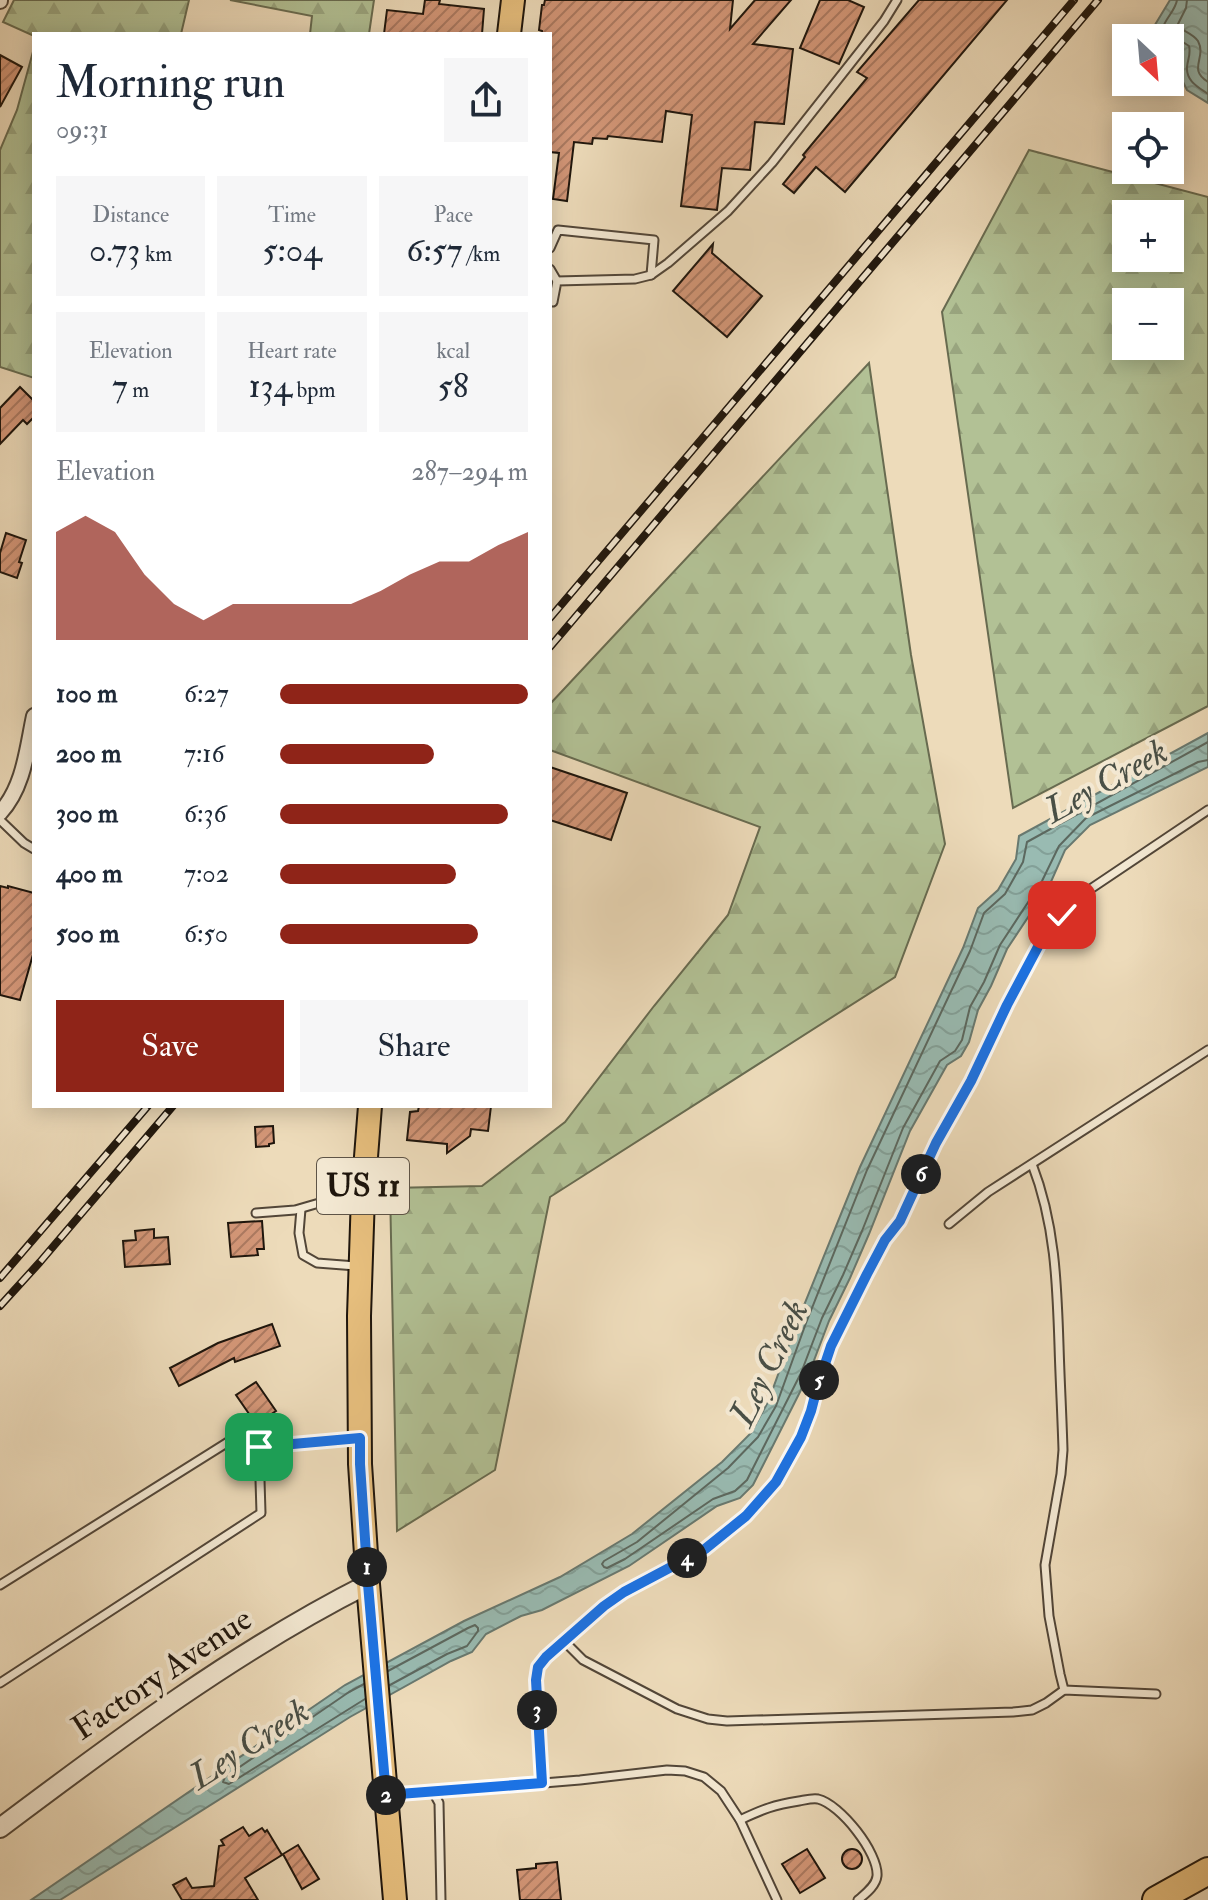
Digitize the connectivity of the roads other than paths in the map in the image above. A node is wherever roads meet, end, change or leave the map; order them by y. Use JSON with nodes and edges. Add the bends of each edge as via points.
{"nodes":[{"id":1,"x":513,"y":0,"type":"edge"},
{"id":2,"x":897,"y":0,"type":"edge"},
{"id":3,"x":509,"y":32,"type":"edge"},
{"id":4,"x":552,"y":244,"type":"edge"},
{"id":5,"x":552,"y":272,"type":"edge"},
{"id":6,"x":651,"y":275,"type":"junction"},
{"id":7,"x":557,"y":281,"type":"junction"},
{"id":8,"x":552,"y":302,"type":"edge"},
{"id":9,"x":32,"y":725,"type":"edge"},
{"id":10,"x":4,"y":809,"type":"edge"},
{"id":11,"x":1208,"y":810,"type":"edge"},
{"id":12,"x":0,"y":820,"type":"edge"},
{"id":13,"x":32,"y":848,"type":"edge"},
{"id":14,"x":1208,"y":1050,"type":"edge"},
{"id":15,"x":370,"y":1108,"type":"edge"},
{"id":16,"x":1032,"y":1164,"type":"junction"},
{"id":17,"x":363,"y":1195,"type":"junction"},
{"id":18,"x":301,"y":1209,"type":"junction"},
{"id":19,"x":256,"y":1213,"type":"dead end"},
{"id":20,"x":949,"y":1224,"type":"dead end"},
{"id":21,"x":361,"y":1266,"type":"junction"},
{"id":22,"x":360,"y":1438,"type":"junction"},
{"id":23,"x":259,"y":1447,"type":"junction"},
{"id":24,"x":368,"y":1584,"type":"junction"},
{"id":25,"x":0,"y":1585,"type":"edge"},
{"id":26,"x":564,"y":1641,"type":"junction"},
{"id":27,"x":0,"y":1683,"type":"edge"},
{"id":28,"x":1064,"y":1690,"type":"junction"},
{"id":29,"x":1156,"y":1694,"type":"dead end"},
{"id":30,"x":542,"y":1783,"type":"junction"},
{"id":31,"x":433,"y":1792,"type":"junction"},
{"id":32,"x":386,"y":1795,"type":"junction"},
{"id":33,"x":740,"y":1820,"type":"junction"},
{"id":34,"x":0,"y":1828,"type":"edge"},
{"id":35,"x":1208,"y":1871,"type":"edge"},
{"id":36,"x":395,"y":1900,"type":"edge"},
{"id":37,"x":441,"y":1900,"type":"edge"},
{"id":38,"x":777,"y":1900,"type":"edge"},
{"id":39,"x":858,"y":1900,"type":"edge"},
{"id":40,"x":1156,"y":1900,"type":"edge"}],
"edges":[{"from":1,"to":3,"type":"main road"},
{"from":2,"to":6,"type":"lane","via":[[772,163],[728,211]]},
{"from":4,"to":6,"type":"lane","via":[[558,230],[654,240]]},
{"from":5,"to":7,"type":"lane"},
{"from":6,"to":7,"type":"lane"},
{"from":7,"to":8,"type":"lane"},
{"from":9,"to":10,"type":"street","via":[[20,780]]},
{"from":11,"to":26,"type":"lane","via":[[1086,892],[1040,943],[831,1346],[801,1437],[776,1482],[725,1535],[624,1592]]},
{"from":12,"to":13,"type":"lane"},
{"from":14,"to":16,"type":"lane"},
{"from":15,"to":17,"type":"main road","number":"US 11"},
{"from":16,"to":20,"type":"lane"},
{"from":16,"to":28,"type":"lane","via":[[1055,1251],[1058,1297],[1063,1450],[1045,1586]]},
{"from":17,"to":18,"type":"lane"},
{"from":17,"to":21,"type":"main road","number":"US 11"},
{"from":18,"to":19,"type":"lane"},
{"from":18,"to":21,"type":"lane","via":[[303,1255],[317,1263]]},
{"from":21,"to":22,"type":"main road","number":"US 11"},
{"from":22,"to":23,"type":"lane"},
{"from":22,"to":24,"type":"main road","number":"US 11"},
{"from":23,"to":25,"type":"lane","via":[[244,1432]]},
{"from":23,"to":27,"type":"lane","via":[[261,1513]]},
{"from":24,"to":32,"type":"main road","number":"US 11"},
{"from":24,"to":34,"type":"street","name":"Factory Avenue","via":[[319,1609],[180,1698]]},
{"from":26,"to":28,"type":"lane","via":[[583,1660],[677,1709],[727,1721],[1013,1712],[1032,1710]]},
{"from":26,"to":30,"type":"lane","via":[[536,1675]]},
{"from":28,"to":29,"type":"lane"},
{"from":30,"to":31,"type":"lane"},
{"from":30,"to":33,"type":"lane","via":[[685,1771],[721,1791]]},
{"from":31,"to":32,"type":"lane"},
{"from":31,"to":37,"type":"lane","via":[[439,1803]]},
{"from":32,"to":36,"type":"main road","number":"US 11"},
{"from":33,"to":38,"type":"lane"},
{"from":33,"to":39,"type":"lane","via":[[771,1805],[816,1798],[833,1805],[848,1818],[875,1865],[877,1877]]},
{"from":35,"to":40,"type":"highway"}]}
